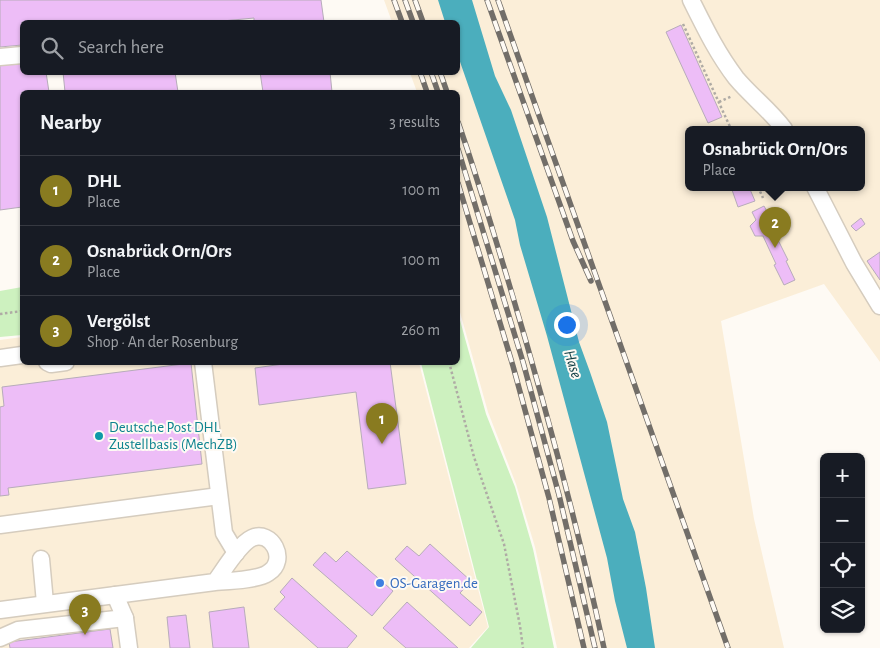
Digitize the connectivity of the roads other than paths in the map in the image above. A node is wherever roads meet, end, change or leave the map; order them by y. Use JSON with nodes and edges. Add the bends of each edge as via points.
{"nodes":[{"id":1,"x":691,"y":0,"type":"edge"},
{"id":2,"x":20,"y":55,"type":"edge"},
{"id":3,"x":0,"y":58,"type":"edge"},
{"id":4,"x":782,"y":126,"type":"edge"},
{"id":5,"x":817,"y":191,"type":"edge"},
{"id":6,"x":880,"y":306,"type":"edge"},
{"id":7,"x":20,"y":355,"type":"edge"},
{"id":8,"x":0,"y":358,"type":"edge"},
{"id":9,"x":203,"y":365,"type":"edge"},
{"id":10,"x":219,"y":496,"type":"junction"},
{"id":11,"x":0,"y":525,"type":"edge"},
{"id":12,"x":236,"y":553,"type":"junction"},
{"id":13,"x":41,"y":560,"type":"dead end"},
{"id":14,"x":215,"y":582,"type":"junction"},
{"id":15,"x":115,"y":595,"type":"junction"},
{"id":16,"x":45,"y":603,"type":"junction"},
{"id":17,"x":0,"y":610,"type":"edge"},
{"id":18,"x":125,"y":618,"type":"junction"},
{"id":19,"x":0,"y":638,"type":"edge"},
{"id":20,"x":129,"y":648,"type":"edge"}],
"edges":[{"from":1,"to":4,"type":"street","via":[[716,51],[737,80]]},
{"from":2,"to":3,"type":"street"},
{"from":5,"to":6,"type":"street","via":[[854,264]]},
{"from":7,"to":8,"type":"street"},
{"from":9,"to":10,"type":"street"},
{"from":10,"to":11,"type":"street"},
{"from":10,"to":12,"type":"street","via":[[224,533]]},
{"from":12,"to":14,"type":"street"},
{"from":12,"to":14,"type":"street","via":[[254,537],[264,537],[272,542],[278,559],[268,574]]},
{"from":13,"to":16,"type":"street"},
{"from":14,"to":15,"type":"street"},
{"from":15,"to":16,"type":"street"},
{"from":15,"to":18,"type":"street"},
{"from":16,"to":17,"type":"street"},
{"from":18,"to":19,"type":"street","via":[[18,630]]},
{"from":18,"to":20,"type":"street"}]}
